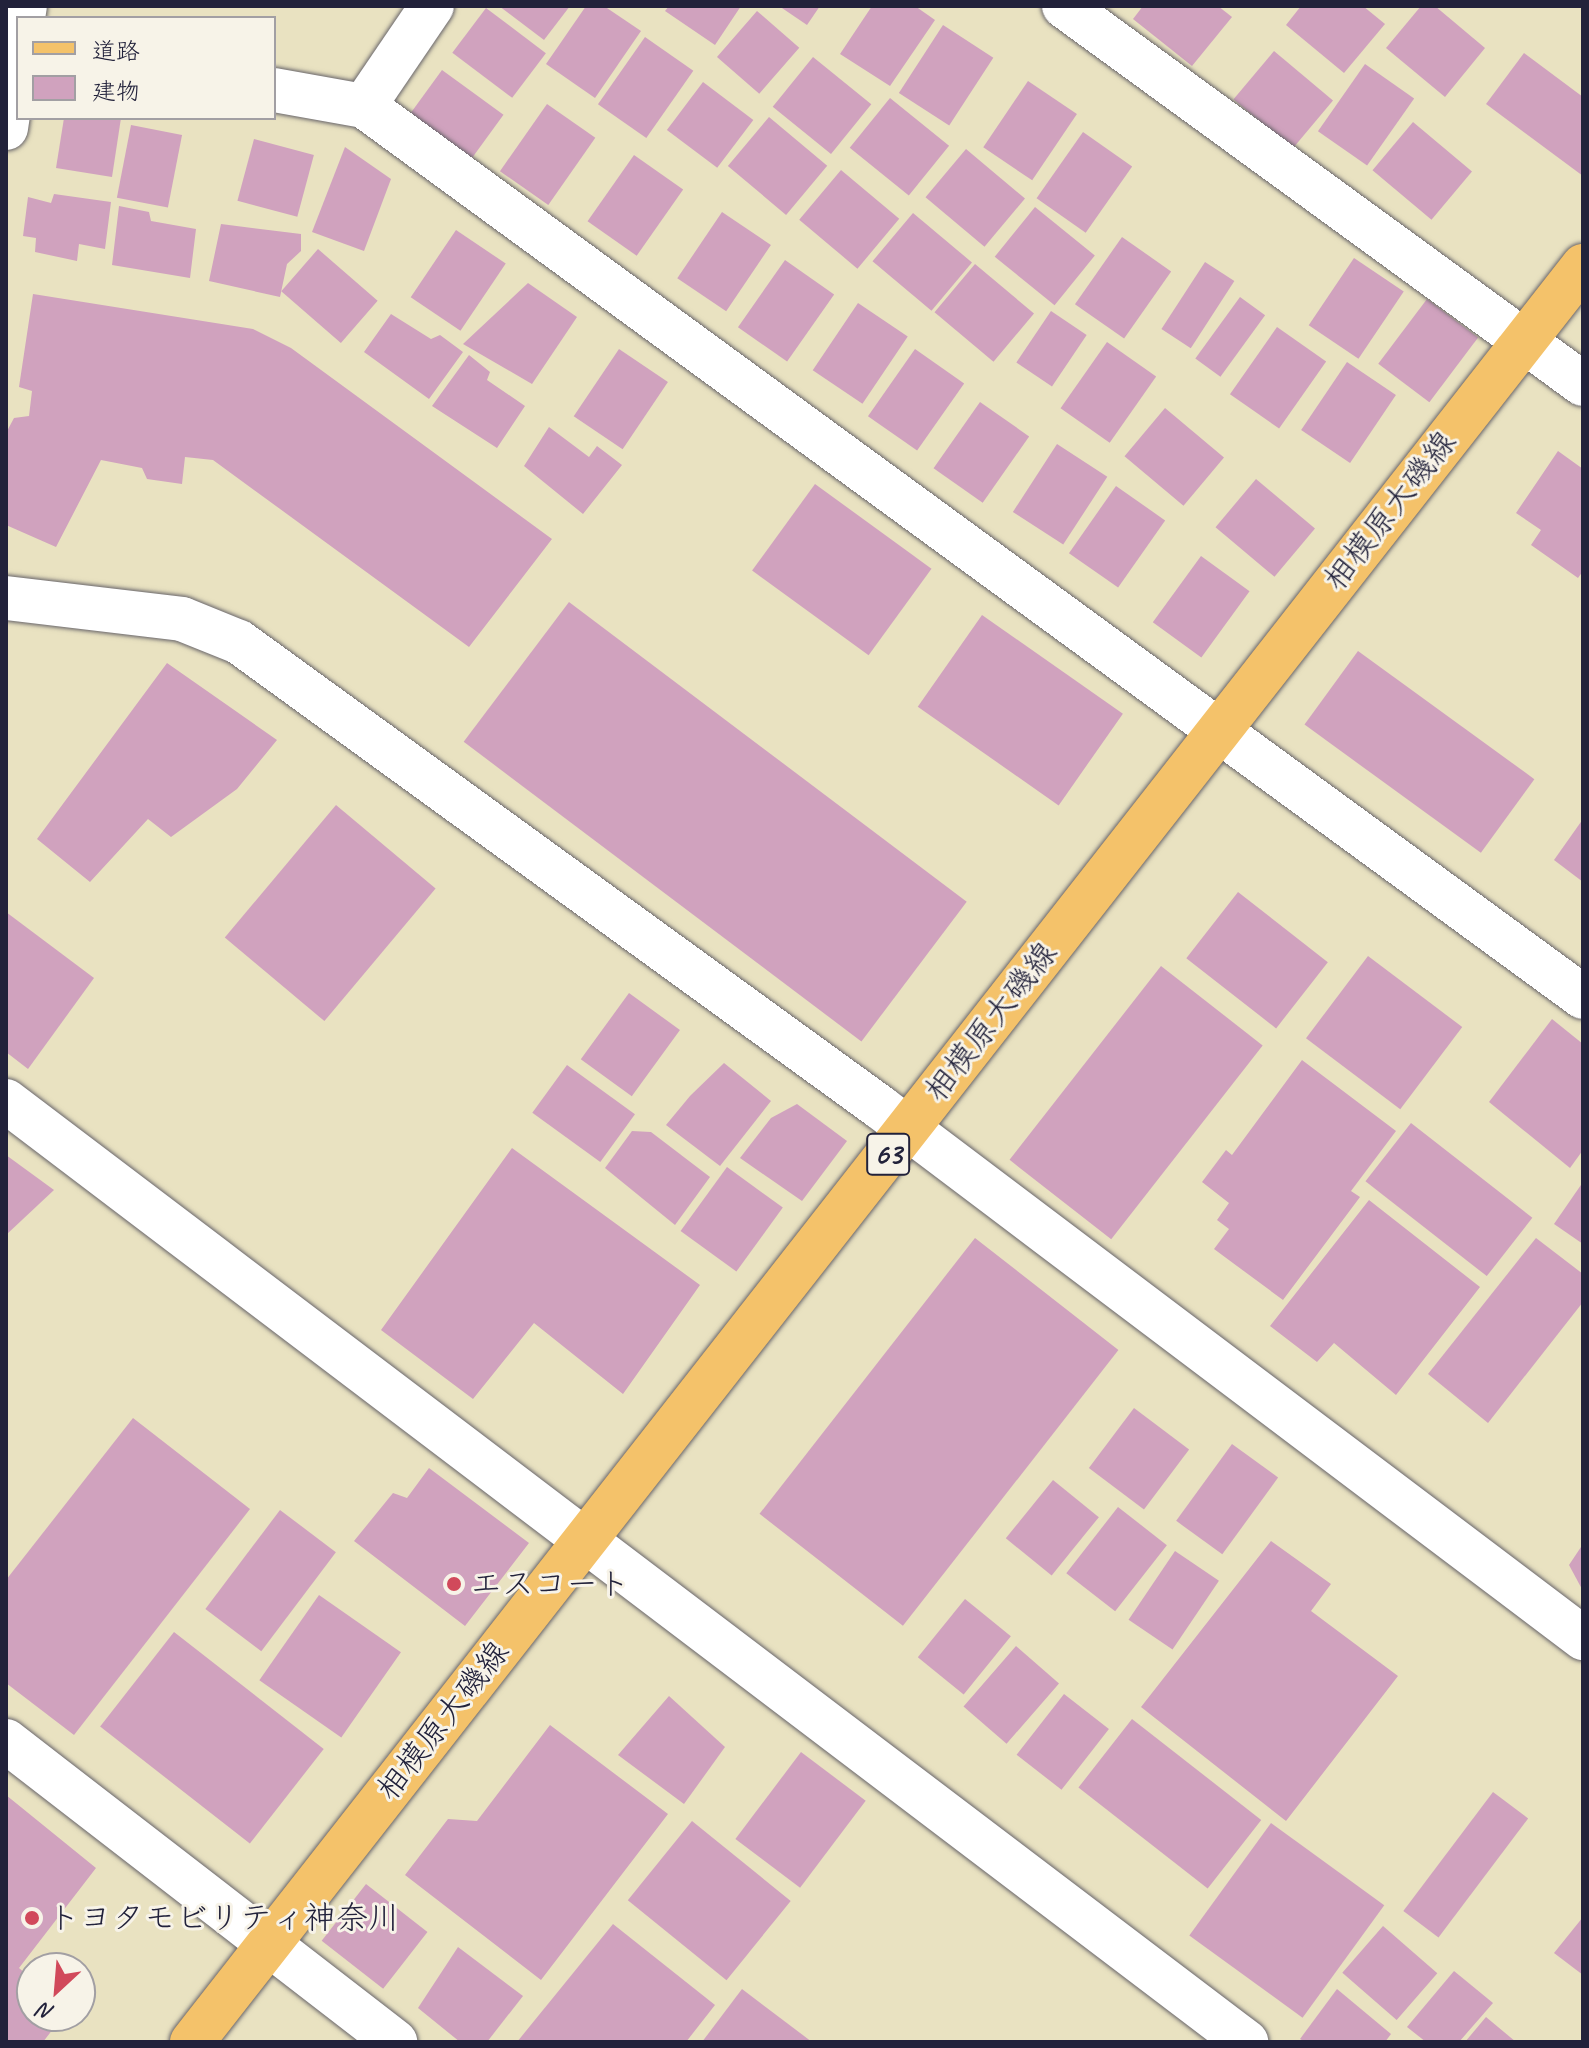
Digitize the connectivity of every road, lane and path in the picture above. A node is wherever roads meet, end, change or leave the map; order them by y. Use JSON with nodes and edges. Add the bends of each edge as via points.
{"nodes":[{"id":1,"x":432,"y":6,"type":"edge"},
{"id":2,"x":1064,"y":6,"type":"edge"},
{"id":3,"x":16,"y":60,"type":"edge"},
{"id":4,"x":276,"y":90,"type":"edge"},
{"id":5,"x":364,"y":106,"type":"junction"},
{"id":6,"x":6,"y":128,"type":"edge"},
{"id":7,"x":1583,"y":266,"type":"edge"},
{"id":8,"x":1525,"y":341,"type":"junction"},
{"id":9,"x":1583,"y":384,"type":"edge"},
{"id":10,"x":6,"y":598,"type":"edge"},
{"id":11,"x":1219,"y":730,"type":"junction"},
{"id":12,"x":1583,"y":997,"type":"edge"},
{"id":13,"x":6,"y":1101,"type":"edge"},
{"id":14,"x":908,"y":1129,"type":"junction"},
{"id":15,"x":584,"y":1541,"type":"junction"},
{"id":16,"x":1583,"y":1638,"type":"edge"},
{"id":17,"x":6,"y":1741,"type":"edge"},
{"id":18,"x":268,"y":1943,"type":"junction"},
{"id":19,"x":192,"y":2042,"type":"edge"},
{"id":20,"x":395,"y":2042,"type":"edge"},
{"id":21,"x":1246,"y":2042,"type":"edge"}],
"edges":[{"from":1,"to":5,"type":"street"},
{"from":2,"to":8,"type":"street"},
{"from":3,"to":6,"type":"street"},
{"from":4,"to":5,"type":"street"},
{"from":5,"to":11,"type":"street"},
{"from":7,"to":8,"type":"main road","name":"相模原大磯線","number":"63"},
{"from":8,"to":9,"type":"street"},
{"from":8,"to":11,"type":"main road","name":"相模原大磯線","number":"63"},
{"from":10,"to":14,"type":"street","via":[[182,619],[239,642]]},
{"from":11,"to":12,"type":"street"},
{"from":11,"to":14,"type":"main road","name":"相模原大磯線","number":"63"},
{"from":13,"to":15,"type":"street"},
{"from":14,"to":15,"type":"main road","name":"相模原大磯線","number":"63"},
{"from":14,"to":16,"type":"street"},
{"from":15,"to":18,"type":"main road","name":"相模原大磯線","number":"63"},
{"from":15,"to":21,"type":"street"},
{"from":17,"to":18,"type":"street"},
{"from":18,"to":19,"type":"main road","name":"相模原大磯線","number":"63"},
{"from":18,"to":20,"type":"street"}]}
